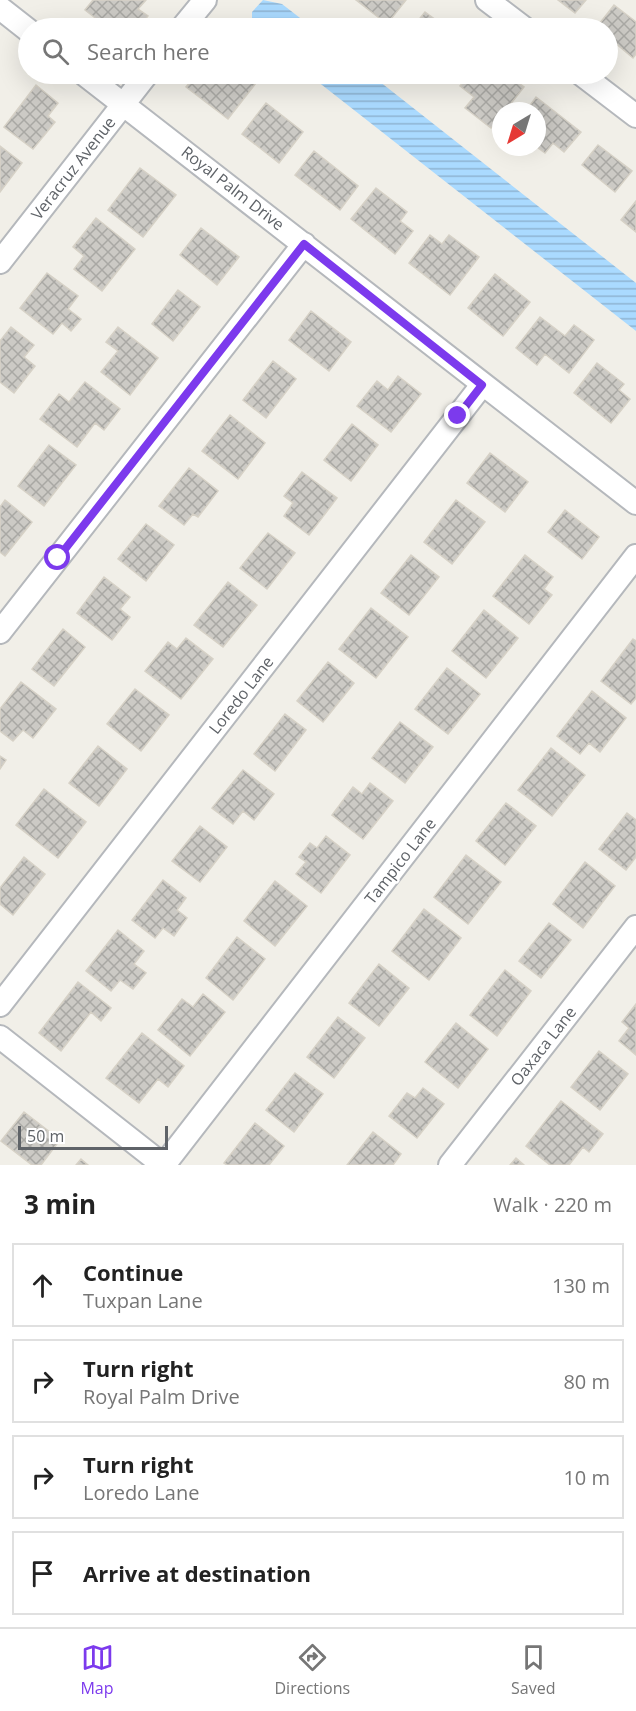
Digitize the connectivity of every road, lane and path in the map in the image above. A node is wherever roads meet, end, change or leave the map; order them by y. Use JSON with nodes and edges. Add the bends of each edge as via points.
{"nodes":[{"id":1,"x":205,"y":0,"type":"edge"},
{"id":2,"x":487,"y":0,"type":"edge"},
{"id":3,"x":0,"y":8,"type":"edge"},
{"id":4,"x":190,"y":18,"type":"edge"},
{"id":5,"x":511,"y":18,"type":"edge"},
{"id":6,"x":18,"y":22,"type":"edge"},
{"id":7,"x":97,"y":84,"type":"edge"},
{"id":8,"x":139,"y":84,"type":"edge"},
{"id":9,"x":594,"y":84,"type":"edge"},
{"id":10,"x":123,"y":104,"type":"junction"},
{"id":11,"x":636,"y":116,"type":"edge"},
{"id":12,"x":304,"y":244,"type":"junction"},
{"id":13,"x":0,"y":262,"type":"edge"},
{"id":14,"x":482,"y":385,"type":"junction"},
{"id":15,"x":636,"y":503,"type":"edge"},
{"id":16,"x":636,"y":556,"type":"edge"},
{"id":17,"x":0,"y":633,"type":"edge"},
{"id":18,"x":636,"y":927,"type":"edge"},
{"id":19,"x":0,"y":1005,"type":"edge"},
{"id":20,"x":0,"y":1037,"type":"edge"},
{"id":21,"x":163,"y":1165,"type":"edge"},
{"id":22,"x":450,"y":1165,"type":"edge"}],
"edges":[{"from":1,"to":4,"type":"street"},
{"from":2,"to":5,"type":"street"},
{"from":3,"to":6,"type":"street"},
{"from":7,"to":10,"type":"street","name":"Royal Palm Drive"},
{"from":8,"to":10,"type":"street","name":"Veracruz Avenue"},
{"from":9,"to":11,"type":"street"},
{"from":10,"to":12,"type":"street","name":"Royal Palm Drive"},
{"from":10,"to":13,"type":"street","name":"Veracruz Avenue"},
{"from":12,"to":14,"type":"street","name":"Royal Palm Drive"},
{"from":12,"to":17,"type":"street"},
{"from":14,"to":15,"type":"street","name":"Royal Palm Drive"},
{"from":14,"to":19,"type":"street","name":"Loredo Lane"},
{"from":16,"to":21,"type":"street","name":"Tampico Lane"},
{"from":18,"to":22,"type":"street","name":"Oaxaca Lane"},
{"from":20,"to":21,"type":"street"}]}
